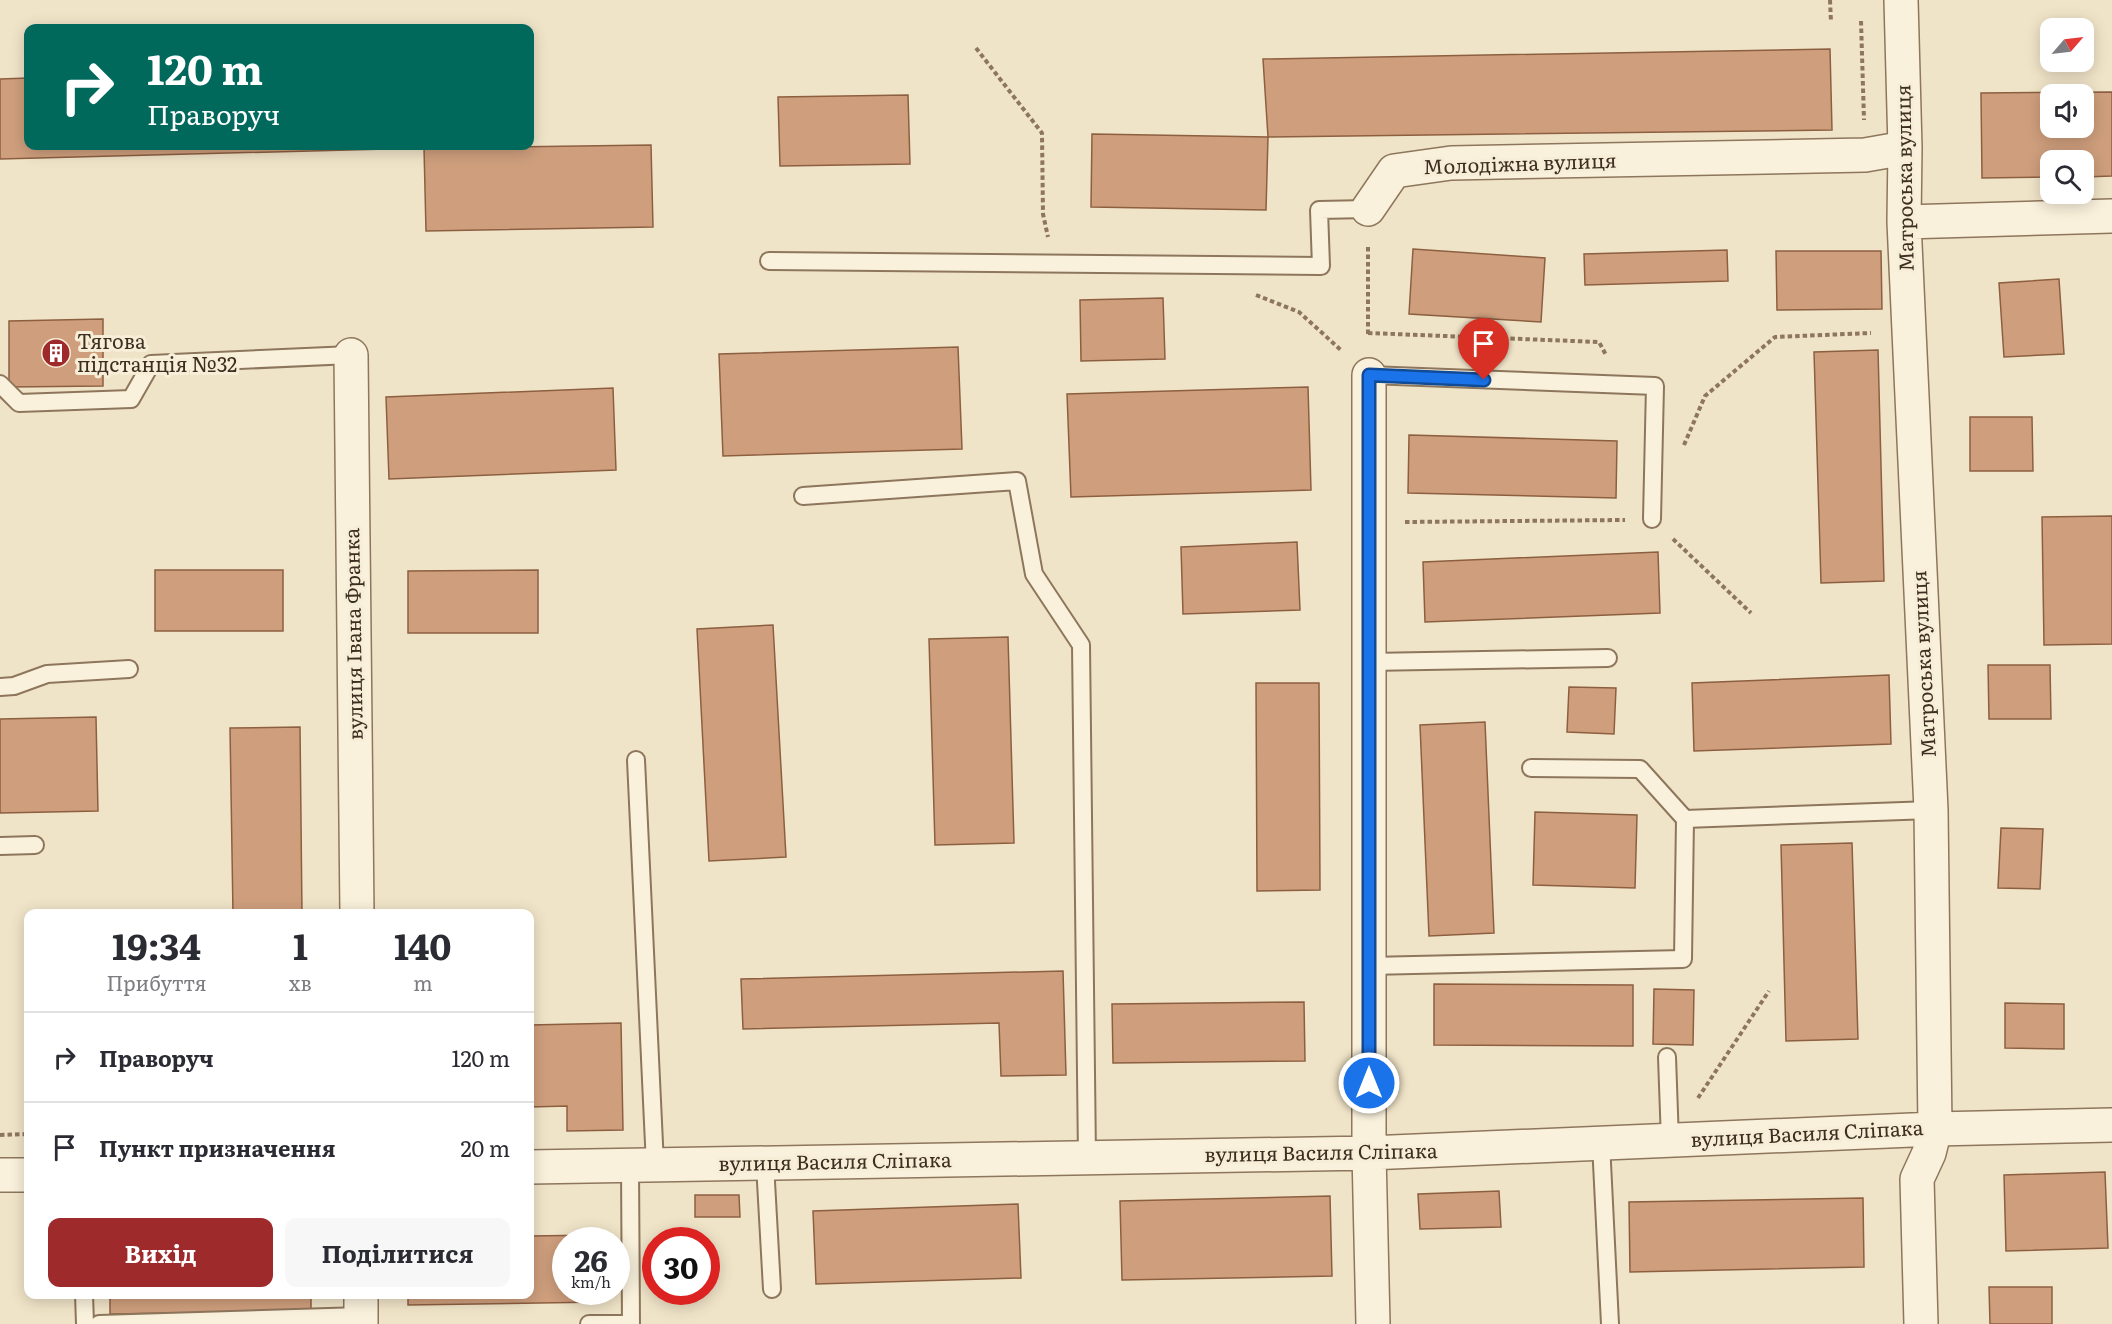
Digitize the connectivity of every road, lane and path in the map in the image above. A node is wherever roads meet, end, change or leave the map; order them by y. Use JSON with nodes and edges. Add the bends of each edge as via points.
{"nodes":[{"id":1,"x":1830,"y":0,"type":"edge"},
{"id":2,"x":1900,"y":0,"type":"edge"},
{"id":3,"x":1831,"y":22,"type":"dead end"},
{"id":4,"x":976,"y":48,"type":"dead end"},
{"id":5,"x":1905,"y":148,"type":"junction"},
{"id":6,"x":1368,"y":209,"type":"junction"},
{"id":7,"x":2112,"y":216,"type":"edge"},
{"id":8,"x":1904,"y":222,"type":"junction"},
{"id":9,"x":769,"y":261,"type":"dead end"},
{"id":10,"x":1054,"y":264,"type":"junction"},
{"id":11,"x":1245,"y":291,"type":"dead end"},
{"id":12,"x":1368,"y":333,"type":"junction"},
{"id":13,"x":1874,"y":333,"type":"dead end"},
{"id":14,"x":351,"y":355,"type":"joint"},
{"id":15,"x":1369,"y":375,"type":"junction"},
{"id":16,"x":0,"y":384,"type":"edge"},
{"id":17,"x":1622,"y":385,"type":"junction"},
{"id":18,"x":1683,"y":447,"type":"dead end"},
{"id":19,"x":803,"y":496,"type":"dead end"},
{"id":20,"x":1652,"y":519,"type":"junction"},
{"id":21,"x":1368,"y":522,"type":"junction"},
{"id":22,"x":1751,"y":613,"type":"dead end"},
{"id":23,"x":1608,"y":658,"type":"dead end"},
{"id":24,"x":1369,"y":662,"type":"junction"},
{"id":25,"x":129,"y":669,"type":"dead end"},
{"id":26,"x":0,"y":687,"type":"edge"},
{"id":27,"x":636,"y":759,"type":"dead end"},
{"id":28,"x":1531,"y":768,"type":"dead end"},
{"id":29,"x":1931,"y":810,"type":"junction"},
{"id":30,"x":1686,"y":819,"type":"junction"},
{"id":31,"x":35,"y":845,"type":"dead end"},
{"id":32,"x":0,"y":846,"type":"edge"},
{"id":33,"x":357,"y":909,"type":"edge"},
{"id":34,"x":1369,"y":966,"type":"junction"},
{"id":35,"x":1769,"y":991,"type":"dead end"},
{"id":36,"x":1666,"y":1057,"type":"dead end"},
{"id":37,"x":2112,"y":1125,"type":"edge"},
{"id":38,"x":1935,"y":1128,"type":"junction"},
{"id":39,"x":24,"y":1134,"type":"edge"},
{"id":40,"x":0,"y":1135,"type":"edge"},
{"id":41,"x":1670,"y":1140,"type":"junction"},
{"id":42,"x":1601,"y":1143,"type":"junction"},
{"id":43,"x":1369,"y":1153,"type":"junction"},
{"id":44,"x":1088,"y":1158,"type":"junction"},
{"id":45,"x":765,"y":1164,"type":"junction"},
{"id":46,"x":643,"y":1165,"type":"junction"},
{"id":47,"x":534,"y":1167,"type":"edge"},
{"id":48,"x":0,"y":1175,"type":"edge"},
{"id":49,"x":24,"y":1175,"type":"edge"},
{"id":50,"x":772,"y":1289,"type":"dead end"},
{"id":51,"x":84,"y":1299,"type":"edge"},
{"id":52,"x":361,"y":1312,"type":"edge"},
{"id":53,"x":85,"y":1324,"type":"edge"},
{"id":54,"x":99,"y":1324,"type":"edge"},
{"id":55,"x":589,"y":1324,"type":"edge"},
{"id":56,"x":1373,"y":1324,"type":"edge"},
{"id":57,"x":1610,"y":1324,"type":"edge"},
{"id":58,"x":1921,"y":1324,"type":"edge"}],
"edges":[{"from":1,"to":3,"type":"path"},
{"from":2,"to":5,"type":"street","name":"Матроська вулиця"},
{"from":4,"to":10,"type":"path","via":[[1042,133],[1043,214]]},
{"from":5,"to":6,"type":"street","name":"Молодіжна вулиця","via":[[1865,154],[1451,164],[1394,171]]},
{"from":5,"to":8,"type":"street","name":"Матроська вулиця"},
{"from":6,"to":10,"type":"lane","via":[[1319,210],[1321,266]]},
{"from":6,"to":12,"type":"path"},
{"from":7,"to":8,"type":"street"},
{"from":8,"to":29,"type":"street","name":"Матроська вулиця"},
{"from":9,"to":10,"type":"lane"},
{"from":11,"to":15,"type":"path","via":[[1299,312]]},
{"from":12,"to":15,"type":"path"},
{"from":12,"to":17,"type":"path","via":[[1599,342]]},
{"from":13,"to":18,"type":"path","via":[[1775,337],[1705,396]]},
{"from":14,"to":16,"type":"lane","via":[[151,364],[131,399],[19,403]]},
{"from":14,"to":33,"type":"street","name":"вулиця Івана Франка"},
{"from":15,"to":17,"type":"lane"},
{"from":15,"to":21,"type":"street"},
{"from":17,"to":20,"type":"lane","via":[[1655,386]]},
{"from":19,"to":44,"type":"lane","via":[[1017,481],[1034,574],[1081,645]]},
{"from":20,"to":21,"type":"path"},
{"from":20,"to":22,"type":"path"},
{"from":21,"to":24,"type":"street"},
{"from":23,"to":24,"type":"lane"},
{"from":24,"to":34,"type":"street"},
{"from":25,"to":26,"type":"lane","via":[[47,674]]},
{"from":27,"to":46,"type":"lane"},
{"from":28,"to":30,"type":"lane","via":[[1640,769]]},
{"from":29,"to":30,"type":"lane"},
{"from":29,"to":38,"type":"street","name":"Матроська вулиця"},
{"from":30,"to":34,"type":"lane","via":[[1683,959]]},
{"from":31,"to":32,"type":"lane"},
{"from":34,"to":43,"type":"street"},
{"from":35,"to":41,"type":"path"},
{"from":36,"to":41,"type":"lane"},
{"from":37,"to":38,"type":"street","name":"вулиця Василя Сліпака"},
{"from":38,"to":41,"type":"street","name":"вулиця Василя Сліпака"},
{"from":38,"to":58,"type":"street","name":"Матроська вулиця","via":[[1917,1179]]},
{"from":39,"to":40,"type":"path"},
{"from":41,"to":42,"type":"street","name":"вулиця Василя Сліпака"},
{"from":42,"to":43,"type":"street","name":"вулиця Василя Сліпака"},
{"from":42,"to":57,"type":"lane"},
{"from":43,"to":44,"type":"street","name":"вулиця Василя Сліпака"},
{"from":43,"to":56,"type":"street"},
{"from":44,"to":45,"type":"street","name":"вулиця Василя Сліпака"},
{"from":45,"to":46,"type":"street","name":"вулиця Василя Сліпака"},
{"from":45,"to":50,"type":"lane"},
{"from":46,"to":47,"type":"street","name":"вулиця Василя Сліпака"},
{"from":46,"to":55,"type":"lane","via":[[631,1324]]},
{"from":48,"to":49,"type":"street"},
{"from":51,"to":53,"type":"lane"},
{"from":52,"to":54,"type":"lane"}]}
